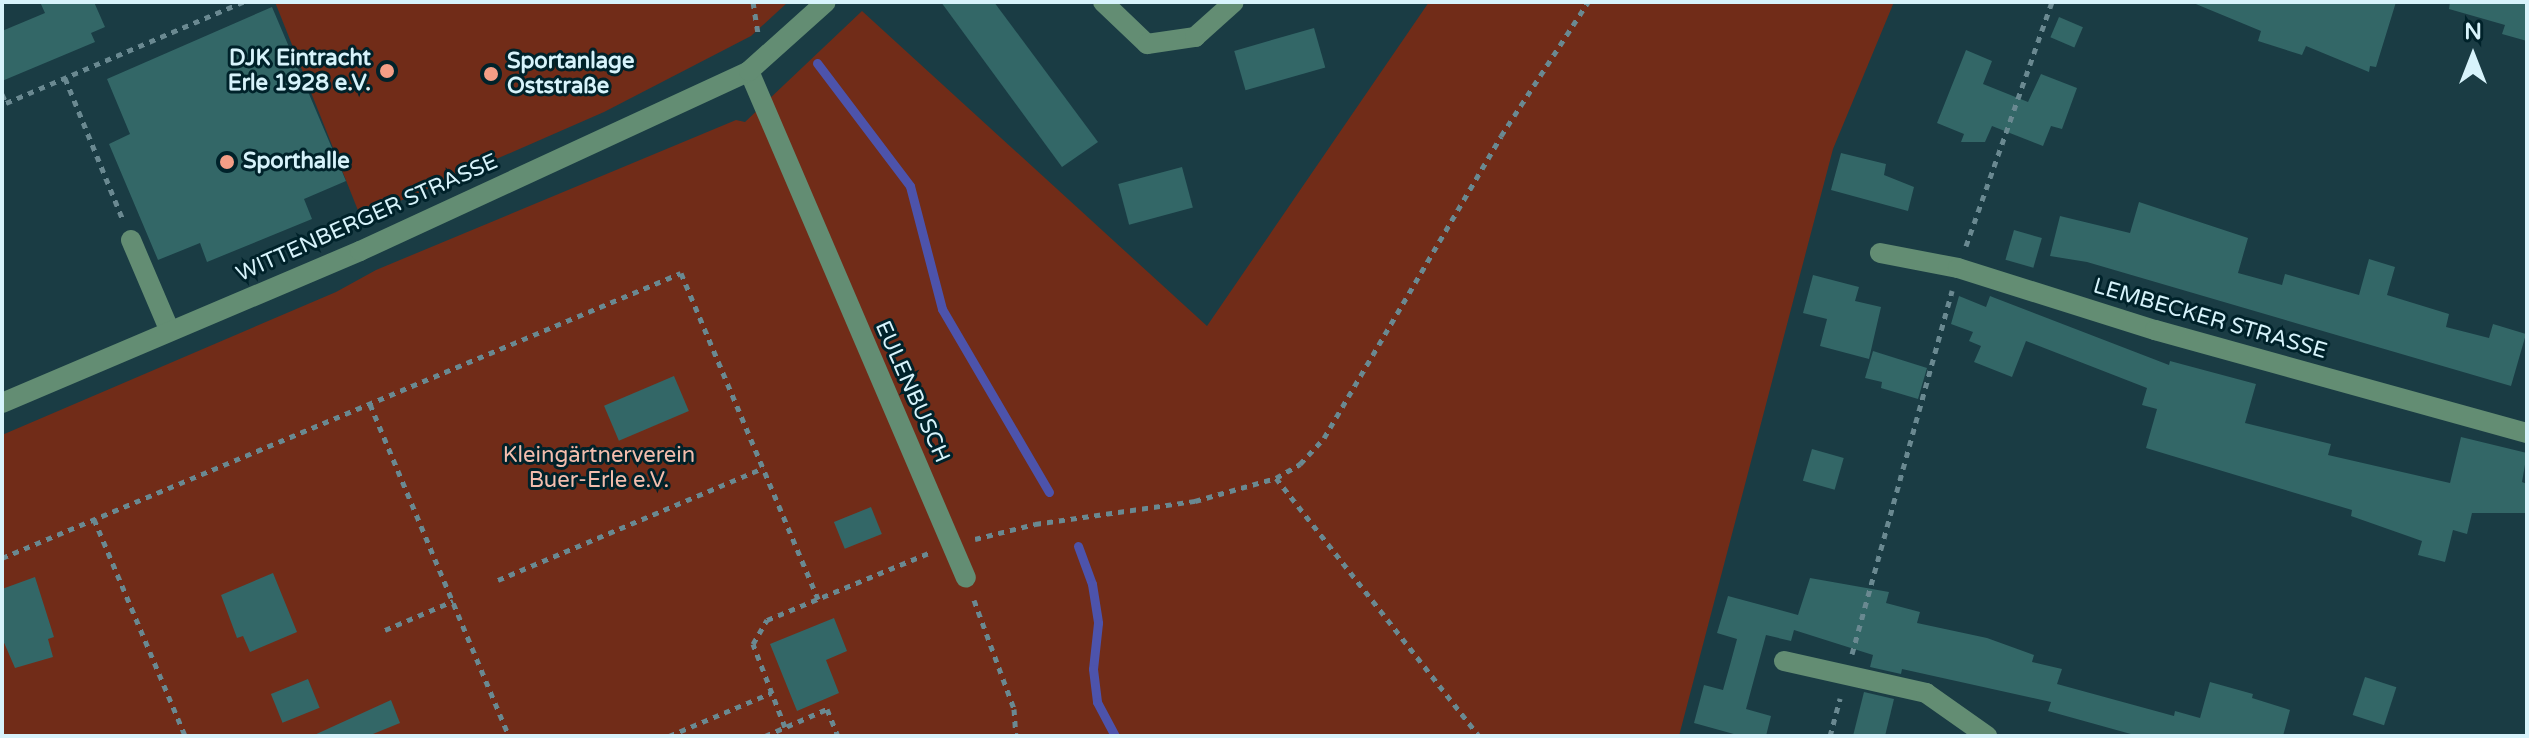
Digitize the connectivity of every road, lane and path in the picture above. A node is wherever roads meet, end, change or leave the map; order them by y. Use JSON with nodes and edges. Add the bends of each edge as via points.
{"nodes":[{"id":1,"x":243,"y":2,"type":"edge"},
{"id":2,"x":826,"y":2,"type":"edge"},
{"id":3,"x":1103,"y":2,"type":"edge"},
{"id":4,"x":1234,"y":2,"type":"edge"},
{"id":5,"x":1588,"y":2,"type":"edge"},
{"id":6,"x":2052,"y":2,"type":"edge"},
{"id":7,"x":749,"y":71,"type":"junction"},
{"id":8,"x":65,"y":78,"type":"junction"},
{"id":9,"x":2,"y":94,"type":"edge"},
{"id":10,"x":131,"y":240,"type":"joint"},
{"id":11,"x":1880,"y":253,"type":"dead end"},
{"id":12,"x":1958,"y":268,"type":"junction"},
{"id":13,"x":169,"y":329,"type":"junction"},
{"id":14,"x":2,"y":403,"type":"edge"},
{"id":15,"x":370,"y":404,"type":"junction"},
{"id":16,"x":2527,"y":433,"type":"edge"},
{"id":17,"x":763,"y":468,"type":"junction"},
{"id":18,"x":1276,"y":478,"type":"junction"},
{"id":19,"x":94,"y":519,"type":"junction"},
{"id":20,"x":953,"y":544,"type":"junction"},
{"id":21,"x":2,"y":558,"type":"edge"},
{"id":22,"x":966,"y":578,"type":"joint"},
{"id":23,"x":498,"y":580,"type":"dead end"},
{"id":24,"x":818,"y":599,"type":"junction"},
{"id":25,"x":453,"y":601,"type":"junction"},
{"id":26,"x":385,"y":630,"type":"dead end"},
{"id":27,"x":1784,"y":661,"type":"dead end"},
{"id":28,"x":1846,"y":676,"type":"junction"},
{"id":29,"x":771,"y":693,"type":"junction"},
{"id":30,"x":785,"y":727,"type":"junction"},
{"id":31,"x":185,"y":736,"type":"edge"},
{"id":32,"x":509,"y":736,"type":"edge"},
{"id":33,"x":669,"y":736,"type":"edge"},
{"id":34,"x":765,"y":736,"type":"edge"},
{"id":35,"x":838,"y":736,"type":"edge"},
{"id":36,"x":1016,"y":736,"type":"edge"},
{"id":37,"x":1479,"y":736,"type":"edge"},
{"id":38,"x":1830,"y":736,"type":"edge"},
{"id":39,"x":1987,"y":736,"type":"edge"}],
"edges":[{"from":1,"to":8,"type":"path"},
{"from":2,"to":7,"type":"street","name":"WITTENBERGER STRASSE"},
{"from":3,"to":4,"type":"street","via":[[1147,44],[1195,37]]},
{"from":5,"to":18,"type":"path","via":[[1501,136],[1324,438],[1300,464]]},
{"from":6,"to":12,"type":"path"},
{"from":7,"to":13,"type":"street","name":"WITTENBERGER STRASSE","via":[[360,251]]},
{"from":7,"to":20,"type":"street","name":"EULENBUSCH"},
{"from":8,"to":9,"type":"path","via":[[6,103]]},
{"from":8,"to":10,"type":"path"},
{"from":10,"to":13,"type":"street"},
{"from":11,"to":12,"type":"street","name":"LEMBECKER STRASSE"},
{"from":12,"to":16,"type":"street","name":"LEMBECKER STRASSE","via":[[2155,330]]},
{"from":12,"to":28,"type":"path"},
{"from":13,"to":14,"type":"street","name":"WITTENBERGER STRASSE"},
{"from":15,"to":17,"type":"path","via":[[681,273]]},
{"from":15,"to":19,"type":"path"},
{"from":15,"to":25,"type":"path"},
{"from":17,"to":23,"type":"path"},
{"from":17,"to":24,"type":"path"},
{"from":18,"to":20,"type":"path","via":[[1195,501],[1035,524]]},
{"from":18,"to":37,"type":"path"},
{"from":19,"to":21,"type":"path"},
{"from":19,"to":31,"type":"path"},
{"from":20,"to":22,"type":"street","name":"EULENBUSCH"},
{"from":20,"to":24,"type":"path"},
{"from":22,"to":36,"type":"path","via":[[1014,709]]},
{"from":24,"to":29,"type":"path","via":[[767,620],[753,644]]},
{"from":25,"to":26,"type":"path"},
{"from":25,"to":32,"type":"path"},
{"from":27,"to":28,"type":"street"},
{"from":28,"to":38,"type":"path"},
{"from":28,"to":39,"type":"street","via":[[1926,693]]},
{"from":29,"to":30,"type":"path"},
{"from":29,"to":33,"type":"path"},
{"from":30,"to":34,"type":"path"},
{"from":30,"to":35,"type":"path","via":[[827,709]]}]}
